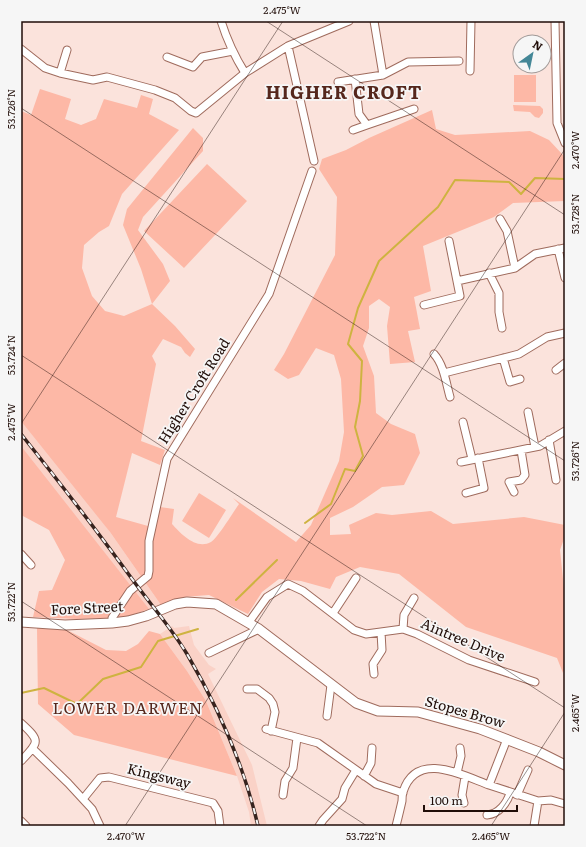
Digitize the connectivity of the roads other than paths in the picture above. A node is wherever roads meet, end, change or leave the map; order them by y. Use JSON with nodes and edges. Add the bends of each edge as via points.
{"nodes":[{"id":1,"x":221,"y":21,"type":"edge"},
{"id":2,"x":349,"y":21,"type":"edge"},
{"id":3,"x":374,"y":21,"type":"edge"},
{"id":4,"x":471,"y":21,"type":"edge"},
{"id":5,"x":555,"y":21,"type":"edge"},
{"id":6,"x":330,"y":25,"type":"edge"},
{"id":7,"x":288,"y":46,"type":"junction"},
{"id":8,"x":21,"y":49,"type":"edge"},
{"id":9,"x":67,"y":50,"type":"dead end"},
{"id":10,"x":233,"y":52,"type":"junction"},
{"id":11,"x":167,"y":57,"type":"dead end"},
{"id":12,"x":459,"y":61,"type":"dead end"},
{"id":13,"x":470,"y":71,"type":"dead end"},
{"id":14,"x":60,"y":73,"type":"junction"},
{"id":15,"x":245,"y":73,"type":"junction"},
{"id":16,"x":383,"y":75,"type":"junction"},
{"id":17,"x":355,"y":79,"type":"junction"},
{"id":18,"x":338,"y":82,"type":"dead end"},
{"id":19,"x":414,"y":109,"type":"dead end"},
{"id":20,"x":367,"y":125,"type":"junction"},
{"id":21,"x":353,"y":130,"type":"dead end"},
{"id":22,"x":565,"y":143,"type":"edge"},
{"id":23,"x":314,"y":160,"type":"dead end"},
{"id":24,"x":312,"y":171,"type":"dead end"},
{"id":25,"x":500,"y":220,"type":"dead end"},
{"id":26,"x":449,"y":241,"type":"dead end"},
{"id":27,"x":562,"y":249,"type":"edge"},
{"id":28,"x":515,"y":268,"type":"junction"},
{"id":29,"x":489,"y":274,"type":"junction"},
{"id":30,"x":565,"y":278,"type":"edge"},
{"id":31,"x":457,"y":280,"type":"junction"},
{"id":32,"x":424,"y":305,"type":"dead end"},
{"id":33,"x":502,"y":328,"type":"dead end"},
{"id":34,"x":565,"y":332,"type":"edge"},
{"id":35,"x":434,"y":354,"type":"dead end"},
{"id":36,"x":503,"y":358,"type":"junction"},
{"id":37,"x":565,"y":363,"type":"edge"},
{"id":38,"x":556,"y":370,"type":"dead end"},
{"id":39,"x":444,"y":373,"type":"junction"},
{"id":40,"x":520,"y":379,"type":"dead end"},
{"id":41,"x":450,"y":397,"type":"dead end"},
{"id":42,"x":528,"y":412,"type":"dead end"},
{"id":43,"x":462,"y":422,"type":"dead end"},
{"id":44,"x":565,"y":431,"type":"edge"},
{"id":45,"x":549,"y":440,"type":"junction"},
{"id":46,"x":535,"y":447,"type":"junction"},
{"id":47,"x":521,"y":450,"type":"junction"},
{"id":48,"x":475,"y":459,"type":"junction"},
{"id":49,"x":461,"y":462,"type":"dead end"},
{"id":50,"x":556,"y":480,"type":"dead end"},
{"id":51,"x":514,"y":492,"type":"dead end"},
{"id":52,"x":466,"y":493,"type":"dead end"},
{"id":53,"x":21,"y":554,"type":"edge"},
{"id":54,"x":31,"y":565,"type":"dead end"},
{"id":55,"x":356,"y":578,"type":"dead end"},
{"id":56,"x":414,"y":598,"type":"dead end"},
{"id":57,"x":333,"y":614,"type":"junction"},
{"id":58,"x":21,"y":622,"type":"edge"},
{"id":59,"x":249,"y":622,"type":"junction"},
{"id":60,"x":112,"y":623,"type":"junction"},
{"id":61,"x":258,"y":629,"type":"junction"},
{"id":62,"x":403,"y":630,"type":"junction"},
{"id":63,"x":382,"y":632,"type":"junction"},
{"id":64,"x":209,"y":653,"type":"dead end"},
{"id":65,"x":374,"y":674,"type":"dead end"},
{"id":66,"x":535,"y":682,"type":"dead end"},
{"id":67,"x":331,"y":685,"type":"junction"},
{"id":68,"x":247,"y":688,"type":"dead end"},
{"id":69,"x":327,"y":716,"type":"dead end"},
{"id":70,"x":21,"y":723,"type":"edge"},
{"id":71,"x":297,"y":738,"type":"junction"},
{"id":72,"x":507,"y":739,"type":"junction"},
{"id":73,"x":372,"y":748,"type":"dead end"},
{"id":74,"x":460,"y":748,"type":"dead end"},
{"id":75,"x":33,"y":749,"type":"junction"},
{"id":76,"x":21,"y":761,"type":"edge"},
{"id":77,"x":565,"y":765,"type":"edge"},
{"id":78,"x":356,"y":770,"type":"junction"},
{"id":79,"x":528,"y":770,"type":"dead end"},
{"id":80,"x":457,"y":773,"type":"junction"},
{"id":81,"x":364,"y":776,"type":"junction"},
{"id":82,"x":465,"y":777,"type":"junction"},
{"id":83,"x":489,"y":785,"type":"junction"},
{"id":84,"x":403,"y":792,"type":"junction"},
{"id":85,"x":514,"y":794,"type":"junction"},
{"id":86,"x":283,"y":795,"type":"dead end"},
{"id":87,"x":83,"y":799,"type":"junction"},
{"id":88,"x":538,"y":801,"type":"junction"},
{"id":89,"x":464,"y":803,"type":"dead end"},
{"id":90,"x":565,"y":804,"type":"edge"},
{"id":91,"x":487,"y":814,"type":"dead end"},
{"id":92,"x":21,"y":821,"type":"edge"},
{"id":93,"x":26,"y":826,"type":"edge"},
{"id":94,"x":100,"y":826,"type":"edge"},
{"id":95,"x":220,"y":826,"type":"edge"},
{"id":96,"x":320,"y":826,"type":"edge"},
{"id":97,"x":396,"y":826,"type":"edge"},
{"id":98,"x":534,"y":826,"type":"edge"}],
"edges":[{"from":1,"to":10,"type":"street"},
{"from":2,"to":6,"type":"street"},
{"from":3,"to":16,"type":"street"},
{"from":4,"to":13,"type":"street"},
{"from":5,"to":22,"type":"street","via":[[557,123]]},
{"from":6,"to":7,"type":"street"},
{"from":7,"to":15,"type":"street"},
{"from":7,"to":23,"type":"street"},
{"from":8,"to":14,"type":"street","via":[[45,68]]},
{"from":9,"to":14,"type":"street"},
{"from":10,"to":11,"type":"street","via":[[202,57],[193,67]]},
{"from":10,"to":15,"type":"street"},
{"from":12,"to":16,"type":"street","via":[[408,62]]},
{"from":14,"to":15,"type":"street","via":[[93,80],[107,77],[155,90],[175,98],[194,113]]},
{"from":16,"to":17,"type":"street"},
{"from":17,"to":18,"type":"street"},
{"from":17,"to":20,"type":"street","via":[[359,114]]},
{"from":19,"to":20,"type":"street"},
{"from":20,"to":21,"type":"street"},
{"from":24,"to":60,"type":"street","name":"Higher Croft Road","via":[[269,294],[167,459],[149,542],[148,576],[130,591],[112,618]]},
{"from":25,"to":28,"type":"street","via":[[507,231]]},
{"from":26,"to":31,"type":"street"},
{"from":27,"to":28,"type":"street","via":[[535,254]]},
{"from":27,"to":30,"type":"street"},
{"from":28,"to":29,"type":"street"},
{"from":29,"to":31,"type":"street"},
{"from":29,"to":33,"type":"street","via":[[499,293]]},
{"from":31,"to":32,"type":"street","via":[[460,296]]},
{"from":34,"to":36,"type":"street","via":[[547,337],[519,354]]},
{"from":35,"to":39,"type":"street"},
{"from":36,"to":39,"type":"street"},
{"from":36,"to":40,"type":"street","via":[[510,382]]},
{"from":37,"to":38,"type":"street"},
{"from":39,"to":41,"type":"street"},
{"from":42,"to":46,"type":"street"},
{"from":43,"to":48,"type":"street"},
{"from":44,"to":45,"type":"street"},
{"from":45,"to":46,"type":"street"},
{"from":45,"to":50,"type":"street"},
{"from":46,"to":47,"type":"street"},
{"from":47,"to":48,"type":"street"},
{"from":47,"to":51,"type":"street","via":[[525,475],[522,480],[509,482]]},
{"from":48,"to":49,"type":"street"},
{"from":48,"to":52,"type":"street","via":[[484,488]]},
{"from":53,"to":54,"type":"street"},
{"from":55,"to":57,"type":"street"},
{"from":56,"to":62,"type":"street","name":"Aintree Drive","via":[[404,616]]},
{"from":57,"to":59,"type":"street","name":"Aintree Drive","via":[[303,591],[288,584],[267,597]]},
{"from":57,"to":63,"type":"street","name":"Aintree Drive","via":[[354,630],[366,634]]},
{"from":58,"to":60,"type":"main road","name":"Fore Street"},
{"from":59,"to":60,"type":"main road","name":"Fore Street","via":[[216,604],[187,602],[146,616]]},
{"from":59,"to":61,"type":"main road","name":"Stopes Brow"},
{"from":61,"to":64,"type":"street"},
{"from":61,"to":67,"type":"main road","name":"Stopes Brow"},
{"from":62,"to":63,"type":"street","name":"Aintree Drive"},
{"from":62,"to":66,"type":"street","name":"Aintree Drive","via":[[417,634],[469,660]]},
{"from":63,"to":65,"type":"street","via":[[382,650],[373,664]]},
{"from":67,"to":69,"type":"street"},
{"from":67,"to":72,"type":"main road","name":"Stopes Brow","via":[[356,703],[378,711],[418,712]]},
{"from":68,"to":71,"type":"street","via":[[258,685],[273,704],[275,712],[269,730]]},
{"from":70,"to":75,"type":"street","via":[[34,735],[36,743]]},
{"from":71,"to":78,"type":"street","via":[[323,746]]},
{"from":71,"to":86,"type":"street","via":[[293,768],[285,782]]},
{"from":72,"to":77,"type":"main road","name":"Stopes Brow"},
{"from":72,"to":83,"type":"street"},
{"from":73,"to":81,"type":"street","via":[[371,763]]},
{"from":74,"to":80,"type":"street"},
{"from":75,"to":76,"type":"street"},
{"from":75,"to":87,"type":"street"},
{"from":78,"to":81,"type":"street"},
{"from":78,"to":96,"type":"street","via":[[345,788],[342,799]]},
{"from":79,"to":85,"type":"street"},
{"from":80,"to":82,"type":"street"},
{"from":80,"to":84,"type":"street","via":[[437,768],[423,770],[411,777]]},
{"from":81,"to":84,"type":"street","via":[[376,784]]},
{"from":82,"to":83,"type":"street"},
{"from":82,"to":89,"type":"street","via":[[462,795]]},
{"from":83,"to":85,"type":"street"},
{"from":84,"to":97,"type":"street"},
{"from":85,"to":88,"type":"street"},
{"from":85,"to":91,"type":"street","via":[[497,812]]},
{"from":87,"to":94,"type":"street","via":[[92,809]]},
{"from":87,"to":95,"type":"street","name":"Kingsway","via":[[100,778],[109,777],[213,803],[218,811]]},
{"from":88,"to":90,"type":"street","via":[[551,800]]},
{"from":88,"to":98,"type":"street"},
{"from":92,"to":93,"type":"street"}]}
